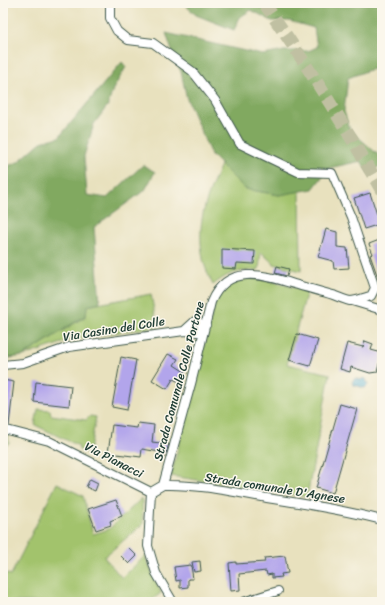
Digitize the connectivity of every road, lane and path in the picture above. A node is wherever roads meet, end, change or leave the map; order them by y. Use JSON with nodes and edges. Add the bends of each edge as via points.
{"nodes":[{"id":1,"x":110,"y":3,"type":"edge"},
{"id":2,"x":352,"y":301,"type":"junction"},
{"id":3,"x":382,"y":310,"type":"edge"},
{"id":4,"x":206,"y":325,"type":"junction"},
{"id":5,"x":3,"y":365,"type":"edge"},
{"id":6,"x":3,"y":429,"type":"edge"},
{"id":7,"x":163,"y":485,"type":"junction"},
{"id":8,"x":151,"y":492,"type":"junction"},
{"id":9,"x":382,"y":520,"type":"edge"},
{"id":10,"x":278,"y":591,"type":"dead end"},
{"id":11,"x":173,"y":602,"type":"edge"},
{"id":12,"x":243,"y":602,"type":"edge"}],
"edges":[{"from":1,"to":2,"type":"street","via":[[110,18],[117,31],[128,40],[153,43],[192,71],[215,100],[240,144],[298,172],[332,173],[351,217],[375,288],[371,296]]},
{"from":2,"to":3,"type":"street","name":"Strada Comunale Colle Portone"},
{"from":2,"to":4,"type":"street","name":"Strada Comunale Colle Portone","via":[[265,276],[247,275],[234,278],[215,293]]},
{"from":4,"to":5,"type":"street","name":"Via Casino del Colle","via":[[195,321],[184,331],[69,347],[23,362]]},
{"from":4,"to":7,"type":"street","name":"Strada Comunale Colle Portone"},
{"from":6,"to":8,"type":"street","name":"Via Pianacci","via":[[49,441]]},
{"from":7,"to":8,"type":"street"},
{"from":7,"to":9,"type":"street","name":"Strada comunale D'Agnese","via":[[226,491],[357,513]]},
{"from":8,"to":11,"type":"street","name":"Via Pianacci","via":[[148,546],[156,573]]},
{"from":10,"to":12,"type":"street"}]}
